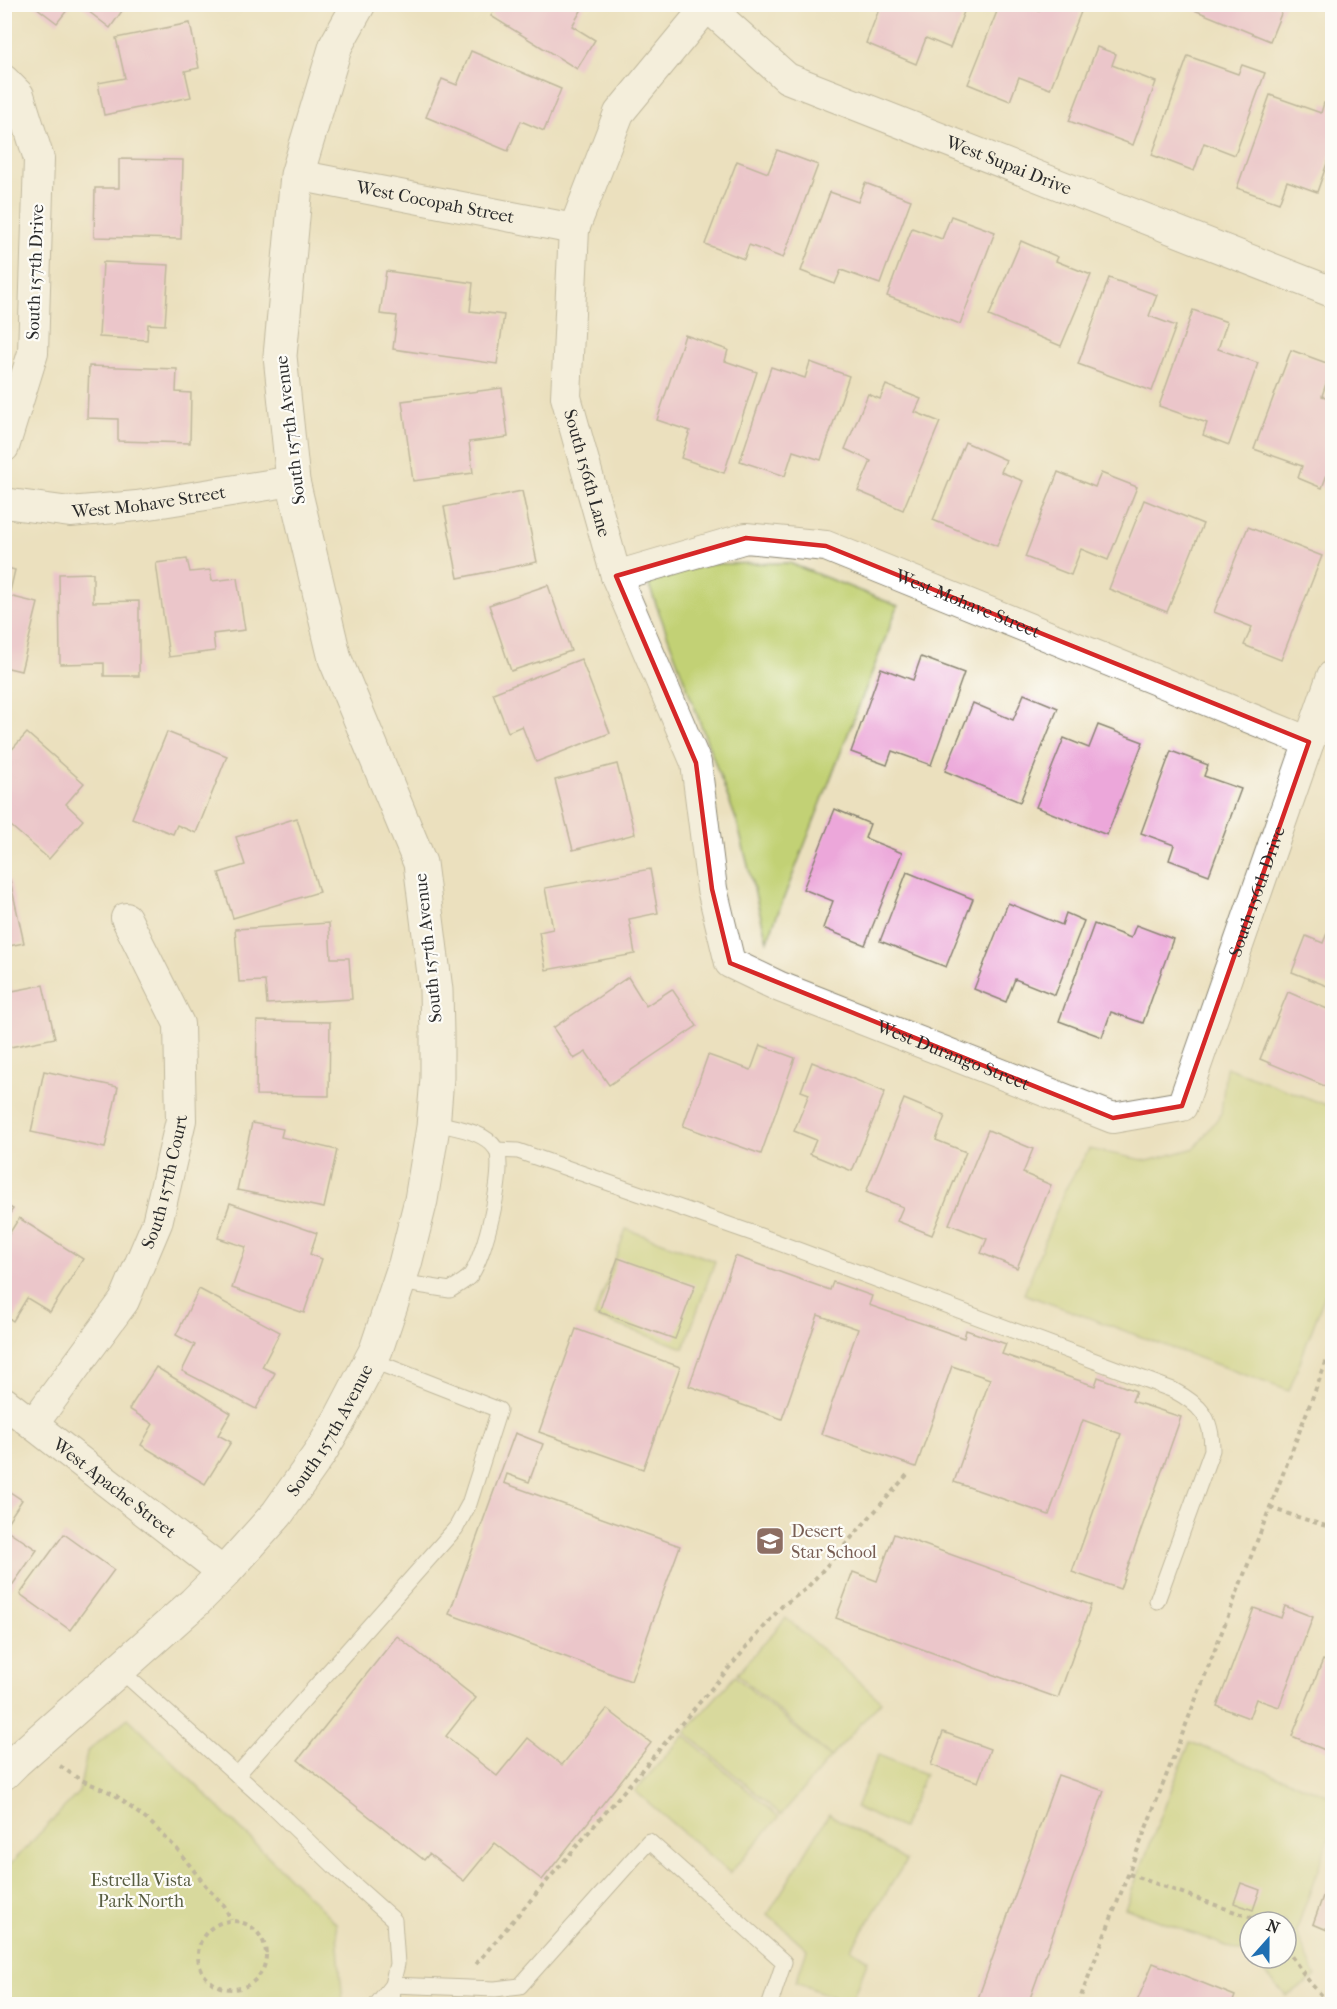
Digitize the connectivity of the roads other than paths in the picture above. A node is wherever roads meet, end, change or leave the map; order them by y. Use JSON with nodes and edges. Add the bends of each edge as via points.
{"nodes":[{"id":1,"x":359,"y":4,"type":"edge"},
{"id":2,"x":708,"y":5,"type":"edge"},
{"id":3,"x":12,"y":88,"type":"edge"},
{"id":4,"x":297,"y":176,"type":"junction"},
{"id":5,"x":574,"y":229,"type":"junction"},
{"id":6,"x":1332,"y":292,"type":"edge"},
{"id":7,"x":4,"y":447,"type":"edge"},
{"id":8,"x":293,"y":481,"type":"junction"},
{"id":9,"x":4,"y":503,"type":"edge"},
{"id":10,"x":616,"y":576,"type":"junction"},
{"id":11,"x":1332,"y":676,"type":"edge"},
{"id":12,"x":1309,"y":742,"type":"junction"},
{"id":13,"x":126,"y":918,"type":"dead end"},
{"id":14,"x":730,"y":963,"type":"joint"},
{"id":15,"x":1182,"y":1106,"type":"joint"},
{"id":16,"x":433,"y":1122,"type":"junction"},
{"id":17,"x":497,"y":1150,"type":"junction"},
{"id":18,"x":399,"y":1282,"type":"junction"},
{"id":19,"x":371,"y":1360,"type":"junction"},
{"id":20,"x":4,"y":1402,"type":"edge"},
{"id":21,"x":34,"y":1424,"type":"junction"},
{"id":22,"x":224,"y":1573,"type":"junction"},
{"id":23,"x":1157,"y":1602,"type":"dead end"},
{"id":24,"x":120,"y":1670,"type":"junction"},
{"id":25,"x":4,"y":1773,"type":"edge"},
{"id":26,"x":237,"y":1775,"type":"junction"},
{"id":27,"x":392,"y":1985,"type":"junction"},
{"id":28,"x":376,"y":2004,"type":"edge"},
{"id":29,"x":393,"y":2004,"type":"edge"},
{"id":30,"x":770,"y":2004,"type":"edge"}],
"edges":[{"from":1,"to":4,"type":"street","name":"South 157th Avenue","via":[[336,45]]},
{"from":2,"to":5,"type":"street","name":"South 156th Lane","via":[[619,113]]},
{"from":2,"to":6,"type":"street","name":"West Supai Drive","via":[[787,78]]},
{"from":3,"to":7,"type":"street","name":"South 157th Drive","via":[[39,159],[33,353]]},
{"from":4,"to":5,"type":"street","name":"West Cocopah Street"},
{"from":4,"to":8,"type":"street","name":"South 157th Avenue","via":[[279,356]]},
{"from":5,"to":10,"type":"street","name":"South 156th Lane","via":[[566,397]]},
{"from":8,"to":9,"type":"street","name":"West Mohave Street","via":[[70,513]]},
{"from":8,"to":16,"type":"street","name":"South 157th Avenue","via":[[335,659],[420,862],[436,990]]},
{"from":10,"to":12,"type":"street","name":"West Mohave Street","via":[[746,538],[826,546]]},
{"from":10,"to":14,"type":"street","name":"South 156th Lane","via":[[696,763],[712,889]]},
{"from":11,"to":12,"type":"street","name":"South 156th Drive"},
{"from":12,"to":15,"type":"street","name":"South 156th Drive"},
{"from":13,"to":21,"type":"street","name":"South 157th Court","via":[[179,1024],[181,1120],[157,1223],[124,1301]]},
{"from":14,"to":15,"type":"street","name":"West Durango Street","via":[[780,987],[1113,1118]]},
{"from":16,"to":17,"type":"lane","via":[[482,1136]]},
{"from":16,"to":18,"type":"street","name":"South 157th Avenue","via":[[421,1200]]},
{"from":17,"to":18,"type":"lane","via":[[500,1172],[486,1243],[470,1276],[450,1290]]},
{"from":17,"to":23,"type":"lane","via":[[518,1151],[755,1234],[1192,1400],[1212,1433],[1212,1450]]},
{"from":18,"to":19,"type":"street","name":"South 157th Avenue"},
{"from":19,"to":22,"type":"street","name":"South 157th Avenue","via":[[320,1453],[277,1514]]},
{"from":19,"to":26,"type":"lane","via":[[499,1410],[469,1504],[456,1528]]},
{"from":20,"to":21,"type":"street","name":"West Apache Street"},
{"from":21,"to":22,"type":"street","name":"West Apache Street"},
{"from":22,"to":24,"type":"street","name":"South 157th Avenue"},
{"from":24,"to":25,"type":"street","name":"South 157th Avenue"},
{"from":24,"to":26,"type":"lane"},
{"from":26,"to":27,"type":"lane","via":[[394,1920],[397,1964]]},
{"from":27,"to":28,"type":"lane"},
{"from":27,"to":29,"type":"lane"},
{"from":27,"to":30,"type":"lane","via":[[495,1989],[520,1986],[649,1841],[784,1962]]}]}
